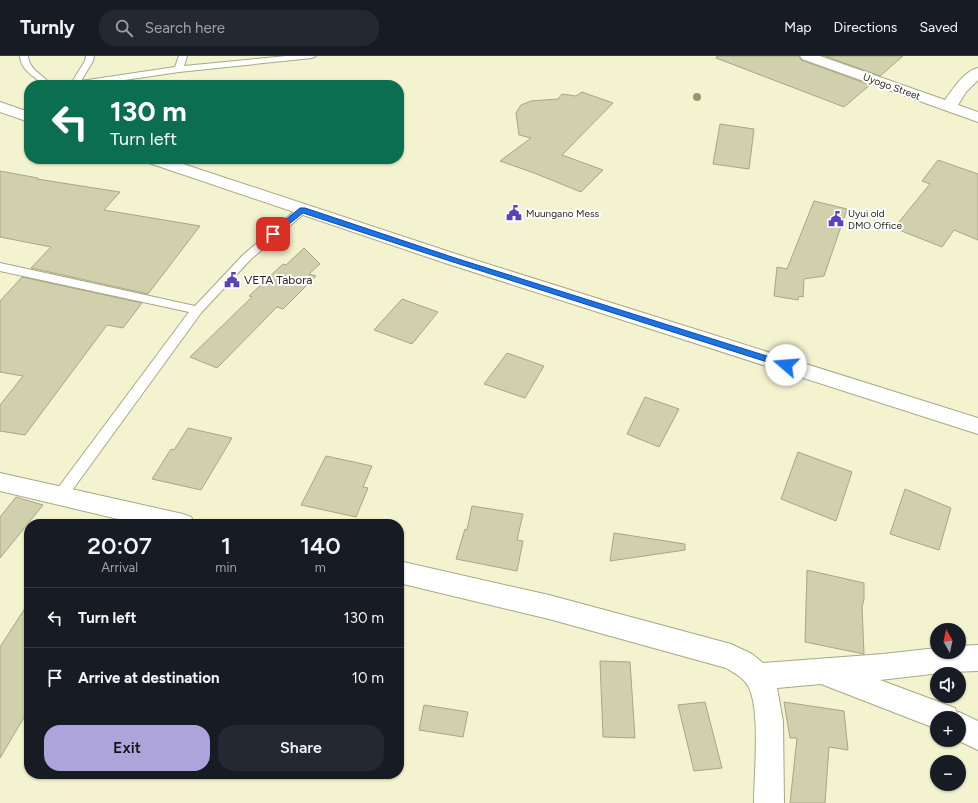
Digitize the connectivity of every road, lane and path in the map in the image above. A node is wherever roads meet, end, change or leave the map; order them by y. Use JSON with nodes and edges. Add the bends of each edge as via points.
{"nodes":[{"id":1,"x":24,"y":56,"type":"edge"},
{"id":2,"x":90,"y":56,"type":"edge"},
{"id":3,"x":183,"y":56,"type":"edge"},
{"id":4,"x":312,"y":56,"type":"edge"},
{"id":5,"x":807,"y":56,"type":"edge"},
{"id":6,"x":300,"y":57,"type":"edge"},
{"id":7,"x":179,"y":69,"type":"junction"},
{"id":8,"x":978,"y":72,"type":"edge"},
{"id":9,"x":43,"y":80,"type":"edge"},
{"id":10,"x":77,"y":80,"type":"edge"},
{"id":11,"x":107,"y":80,"type":"edge"},
{"id":12,"x":949,"y":106,"type":"junction"},
{"id":13,"x":0,"y":107,"type":"edge"},
{"id":14,"x":24,"y":115,"type":"edge"},
{"id":15,"x":978,"y":117,"type":"edge"},
{"id":16,"x":167,"y":164,"type":"edge"},
{"id":17,"x":302,"y":210,"type":"junction"},
{"id":18,"x":0,"y":267,"type":"edge"},
{"id":19,"x":197,"y":310,"type":"junction"},
{"id":20,"x":978,"y":426,"type":"edge"},
{"id":21,"x":0,"y":482,"type":"edge"},
{"id":22,"x":60,"y":496,"type":"junction"},
{"id":23,"x":161,"y":519,"type":"edge"},
{"id":24,"x":404,"y":573,"type":"edge"},
{"id":25,"x":978,"y":658,"type":"edge"},
{"id":26,"x":822,"y":672,"type":"junction"},
{"id":27,"x":758,"y":676,"type":"junction"},
{"id":28,"x":930,"y":712,"type":"edge"},
{"id":29,"x":966,"y":730,"type":"edge"},
{"id":30,"x":978,"y":736,"type":"edge"},
{"id":31,"x":769,"y":803,"type":"edge"}],
"edges":[{"from":1,"to":9,"type":"lane","via":[[28,69]]},
{"from":2,"to":10,"type":"lane","via":[[90,61]]},
{"from":3,"to":7,"type":"lane"},
{"from":4,"to":6,"type":"lane"},
{"from":5,"to":12,"type":"street","name":"Uyogo Street"},
{"from":6,"to":7,"type":"lane"},
{"from":7,"to":11,"type":"lane"},
{"from":8,"to":12,"type":"street"},
{"from":12,"to":15,"type":"street","name":"Uyogo Street"},
{"from":13,"to":14,"type":"street"},
{"from":16,"to":17,"type":"street"},
{"from":17,"to":19,"type":"lane","via":[[247,258]]},
{"from":17,"to":20,"type":"street"},
{"from":18,"to":19,"type":"lane"},
{"from":19,"to":22,"type":"lane"},
{"from":21,"to":22,"type":"street"},
{"from":22,"to":23,"type":"street"},
{"from":24,"to":27,"type":"street","via":[[549,606],[731,657]]},
{"from":25,"to":26,"type":"street"},
{"from":26,"to":27,"type":"street"},
{"from":26,"to":28,"type":"street"},
{"from":27,"to":31,"type":"street","via":[[765,691],[769,716]]},
{"from":29,"to":30,"type":"street"}]}
